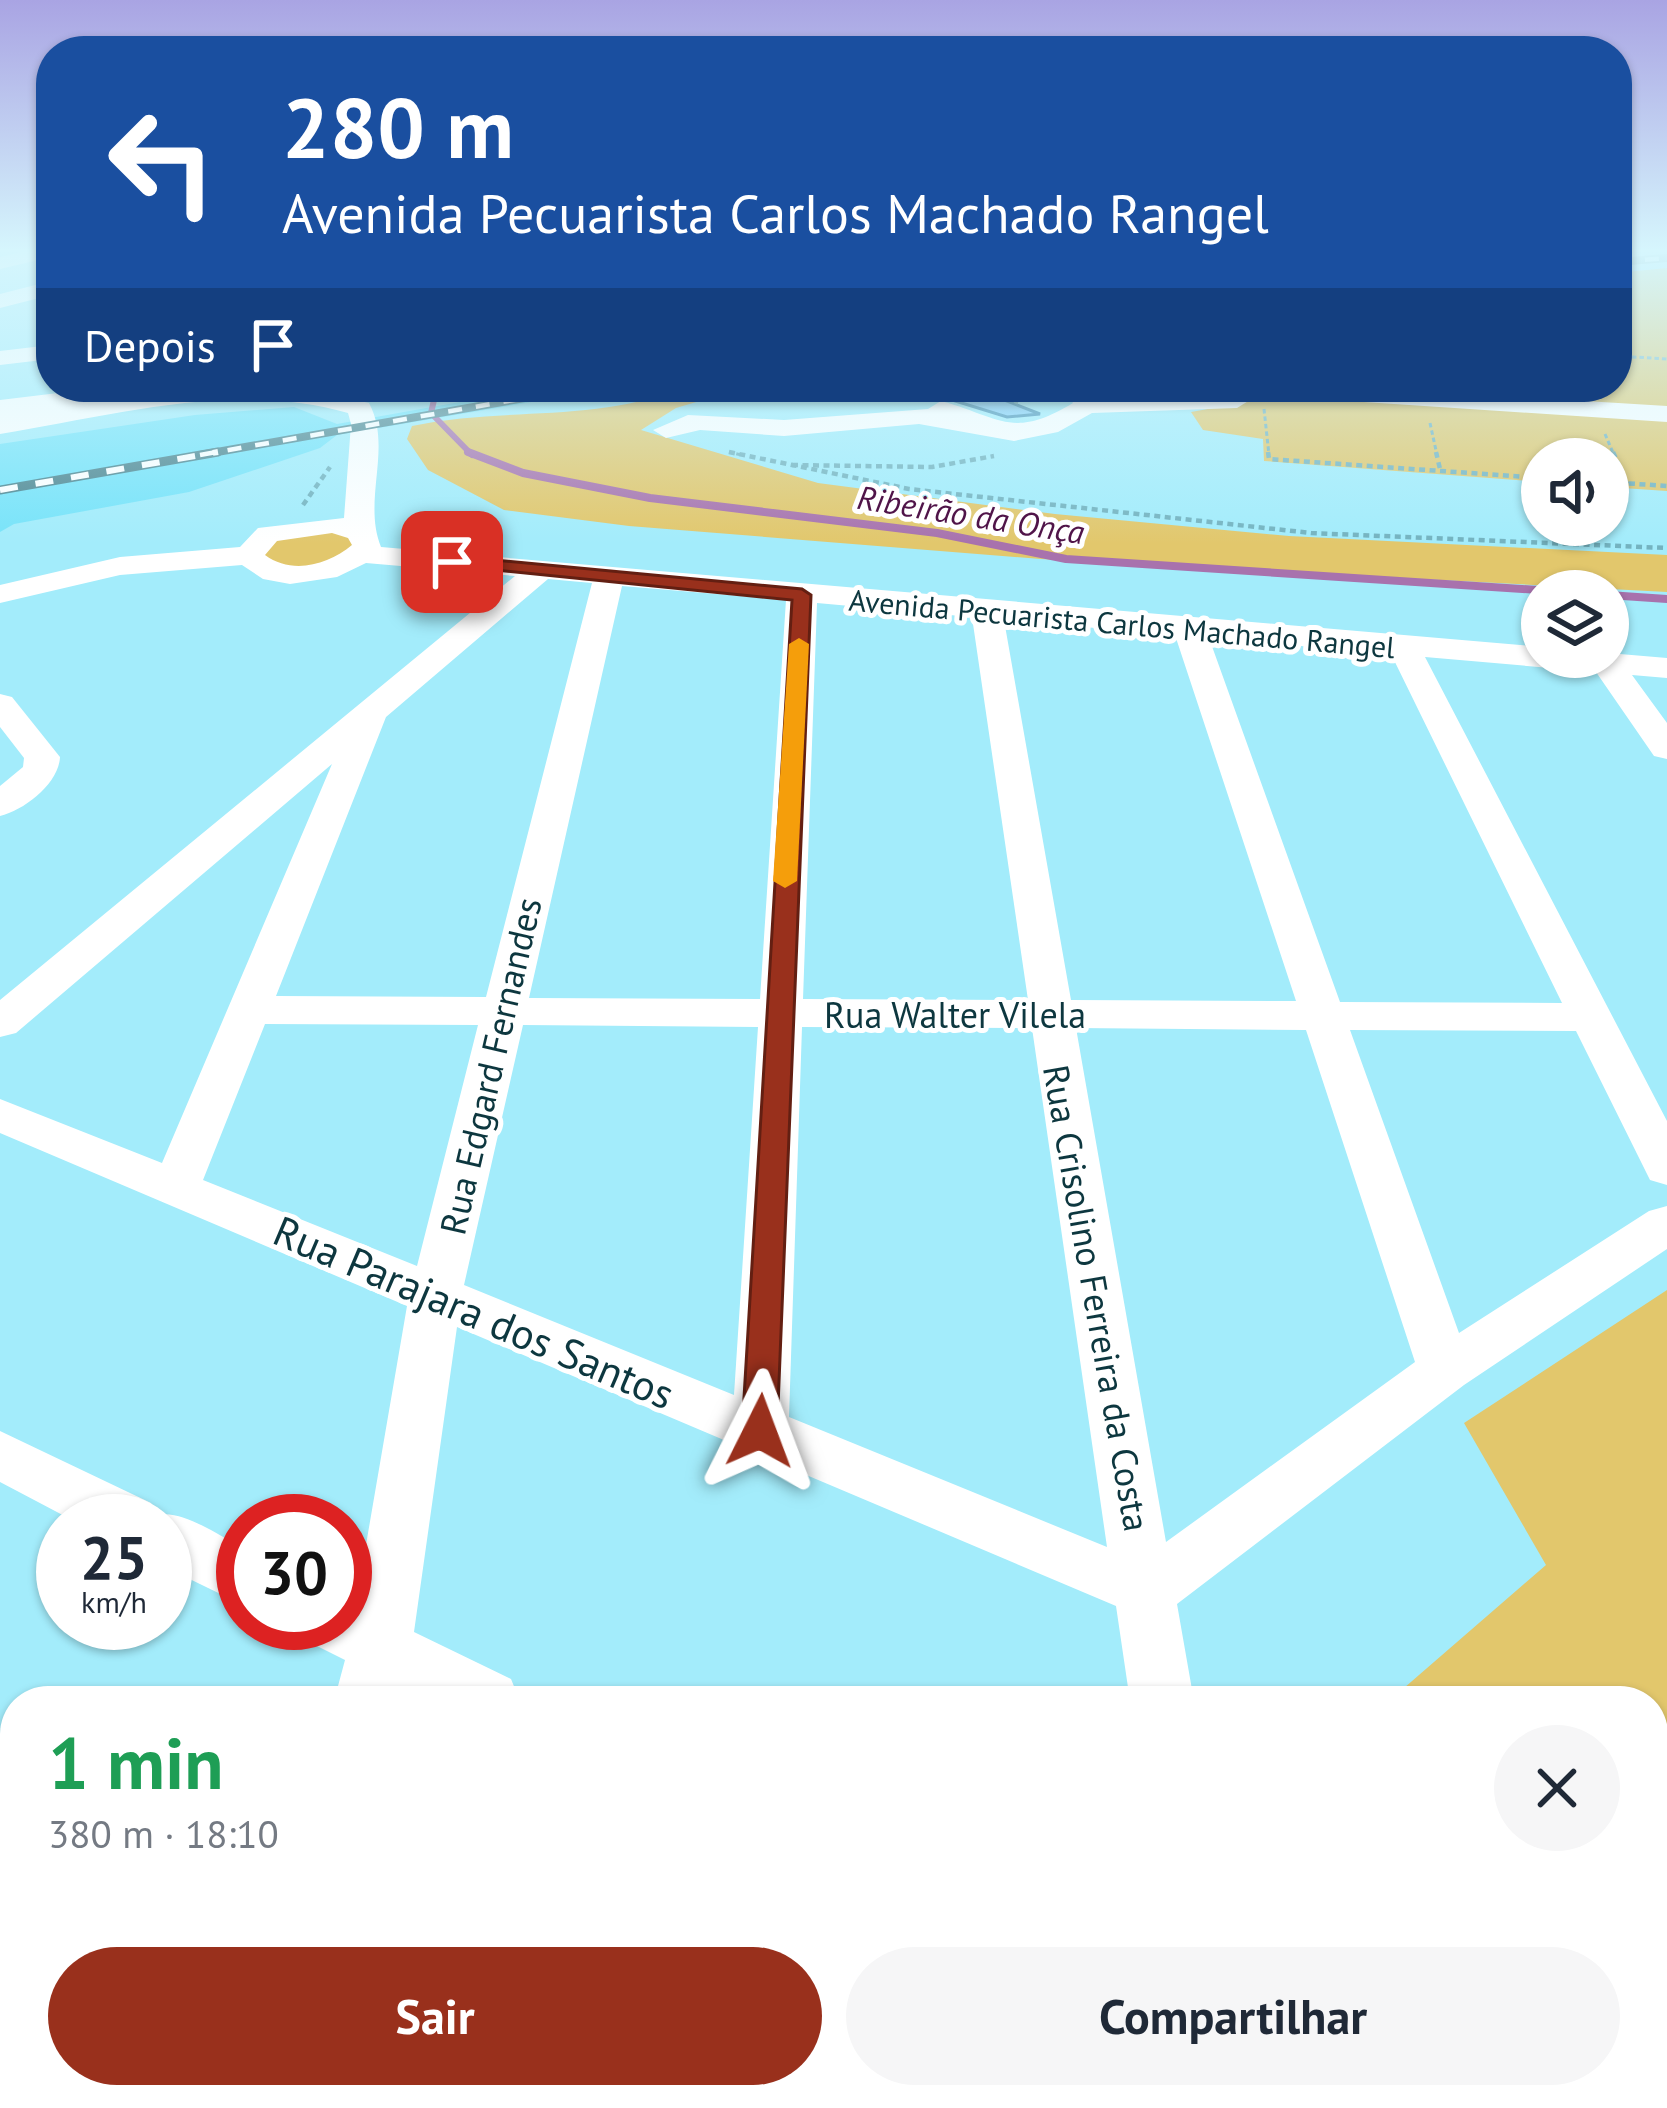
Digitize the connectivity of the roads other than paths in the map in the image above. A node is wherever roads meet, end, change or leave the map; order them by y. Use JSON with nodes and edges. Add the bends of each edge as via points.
{"nodes":[{"id":1,"x":36,"y":354,"type":"edge"},
{"id":2,"x":0,"y":358,"type":"edge"},
{"id":3,"x":57,"y":402,"type":"edge"},
{"id":4,"x":181,"y":402,"type":"edge"},
{"id":5,"x":343,"y":402,"type":"edge"},
{"id":6,"x":926,"y":402,"type":"edge"},
{"id":7,"x":943,"y":402,"type":"edge"},
{"id":8,"x":1074,"y":402,"type":"edge"},
{"id":9,"x":1411,"y":402,"type":"edge"},
{"id":10,"x":1442,"y":402,"type":"edge"},
{"id":11,"x":0,"y":410,"type":"edge"},
{"id":12,"x":1667,"y":416,"type":"edge"},
{"id":13,"x":894,"y":421,"type":"junction"},
{"id":14,"x":967,"y":422,"type":"junction"},
{"id":15,"x":0,"y":426,"type":"edge"},
{"id":16,"x":667,"y":430,"type":"road end"},
{"id":17,"x":356,"y":485,"type":"junction"},
{"id":18,"x":315,"y":524,"type":"junction"},
{"id":19,"x":361,"y":543,"type":"junction"},
{"id":20,"x":249,"y":555,"type":"junction"},
{"id":21,"x":542,"y":569,"type":"junction"},
{"id":22,"x":609,"y":577,"type":"junction"},
{"id":23,"x":0,"y":594,"type":"edge"},
{"id":24,"x":802,"y":595,"type":"junction"},
{"id":25,"x":987,"y":610,"type":"junction"},
{"id":26,"x":1190,"y":630,"type":"junction"},
{"id":27,"x":1404,"y":647,"type":"junction"},
{"id":28,"x":1521,"y":656,"type":"edge"},
{"id":29,"x":1629,"y":664,"type":"edge"},
{"id":30,"x":1667,"y":668,"type":"edge"},
{"id":31,"x":1617,"y":678,"type":"edge"},
{"id":32,"x":0,"y":704,"type":"edge"},
{"id":33,"x":373,"y":709,"type":"junction"},
{"id":34,"x":1667,"y":748,"type":"edge"},
{"id":35,"x":0,"y":805,"type":"edge"},
{"id":36,"x":248,"y":1010,"type":"junction"},
{"id":37,"x":502,"y":1012,"type":"junction"},
{"id":38,"x":778,"y":1013,"type":"junction"},
{"id":39,"x":1049,"y":1015,"type":"junction"},
{"id":40,"x":1325,"y":1016,"type":"junction"},
{"id":41,"x":1589,"y":1017,"type":"junction"},
{"id":42,"x":0,"y":1023,"type":"edge"},
{"id":43,"x":0,"y":1114,"type":"edge"},
{"id":44,"x":1667,"y":1168,"type":"edge"},
{"id":45,"x":176,"y":1187,"type":"junction"},
{"id":46,"x":1667,"y":1224,"type":"edge"},
{"id":47,"x":435,"y":1295,"type":"junction"},
{"id":48,"x":1444,"y":1370,"type":"junction"},
{"id":49,"x":760,"y":1431,"type":"junction"},
{"id":50,"x":0,"y":1455,"type":"edge"},
{"id":51,"x":77,"y":1494,"type":"edge"},
{"id":52,"x":1147,"y":1591,"type":"junction"},
{"id":53,"x":360,"y":1657,"type":"edge"},
{"id":54,"x":444,"y":1686,"type":"edge"},
{"id":55,"x":1160,"y":1686,"type":"edge"}],
"edges":[{"from":1,"to":2,"type":"street"},
{"from":3,"to":11,"type":"main road"},
{"from":4,"to":15,"type":"street"},
{"from":5,"to":17,"type":"street","via":[[360,407],[370,439]]},
{"from":6,"to":13,"type":"street"},
{"from":7,"to":14,"type":"street"},
{"from":8,"to":14,"type":"street","via":[[1050,426],[1019,435]]},
{"from":9,"to":12,"type":"street"},
{"from":10,"to":12,"type":"street"},
{"from":13,"to":14,"type":"street"},
{"from":13,"to":16,"type":"street","via":[[764,428],[700,421]]},
{"from":17,"to":18,"type":"street"},
{"from":17,"to":19,"type":"street"},
{"from":18,"to":19,"type":"street","name":"Avenida Pecuarista Carlos Machado Rangel"},
{"from":18,"to":20,"type":"street","via":[[268,535]]},
{"from":19,"to":20,"type":"street","via":[[335,568],[296,574],[262,569]]},
{"from":19,"to":21,"type":"street","name":"Avenida Pecuarista Carlos Machado Rangel"},
{"from":20,"to":23,"type":"street","via":[[120,566]]},
{"from":21,"to":22,"type":"street","name":"Avenida Pecuarista Carlos Machado Rangel"},
{"from":21,"to":33,"type":"street"},
{"from":22,"to":24,"type":"street","name":"Avenida Pecuarista Carlos Machado Rangel"},
{"from":22,"to":37,"type":"street","name":"Rua Edgard Fernandes"},
{"from":24,"to":25,"type":"street","name":"Avenida Pecuarista Carlos Machado Rangel"},
{"from":24,"to":38,"type":"street"},
{"from":25,"to":26,"type":"street","name":"Avenida Pecuarista Carlos Machado Rangel"},
{"from":25,"to":39,"type":"street","name":"Rua Crisolino Ferreira da Costa"},
{"from":26,"to":27,"type":"street","name":"Avenida Pecuarista Carlos Machado Rangel"},
{"from":26,"to":40,"type":"street"},
{"from":27,"to":28,"type":"street","name":"Avenida Pecuarista Carlos Machado Rangel"},
{"from":27,"to":41,"type":"street"},
{"from":29,"to":30,"type":"street","name":"Avenida Pecuarista Carlos Machado Rangel"},
{"from":31,"to":34,"type":"street"},
{"from":32,"to":35,"type":"street","via":[[42,757],[41,771]]},
{"from":33,"to":36,"type":"street"},
{"from":33,"to":42,"type":"street"},
{"from":36,"to":37,"type":"street","name":"Rua Walter Vilela"},
{"from":36,"to":45,"type":"street"},
{"from":37,"to":38,"type":"street","name":"Rua Walter Vilela"},
{"from":37,"to":47,"type":"street","name":"Rua Edgard Fernandes"},
{"from":38,"to":39,"type":"street","name":"Rua Walter Vilela"},
{"from":38,"to":49,"type":"street"},
{"from":39,"to":40,"type":"street","name":"Rua Walter Vilela"},
{"from":39,"to":52,"type":"street","name":"Rua Crisolino Ferreira da Costa"},
{"from":40,"to":41,"type":"street","name":"Rua Walter Vilela"},
{"from":40,"to":48,"type":"street"},
{"from":41,"to":44,"type":"street"},
{"from":43,"to":45,"type":"street","name":"Rua Parajara dos Santos"},
{"from":45,"to":47,"type":"street","name":"Rua Parajara dos Santos"},
{"from":46,"to":48,"type":"street"},
{"from":47,"to":49,"type":"street","name":"Rua Parajara dos Santos"},
{"from":47,"to":53,"type":"street","name":"Rua Edgard Fernandes"},
{"from":48,"to":52,"type":"street"},
{"from":49,"to":52,"type":"street","name":"Rua Parajara dos Santos"},
{"from":50,"to":51,"type":"street"},
{"from":52,"to":55,"type":"street","name":"Rua Crisolino Ferreira da Costa"},
{"from":53,"to":54,"type":"street"}]}
